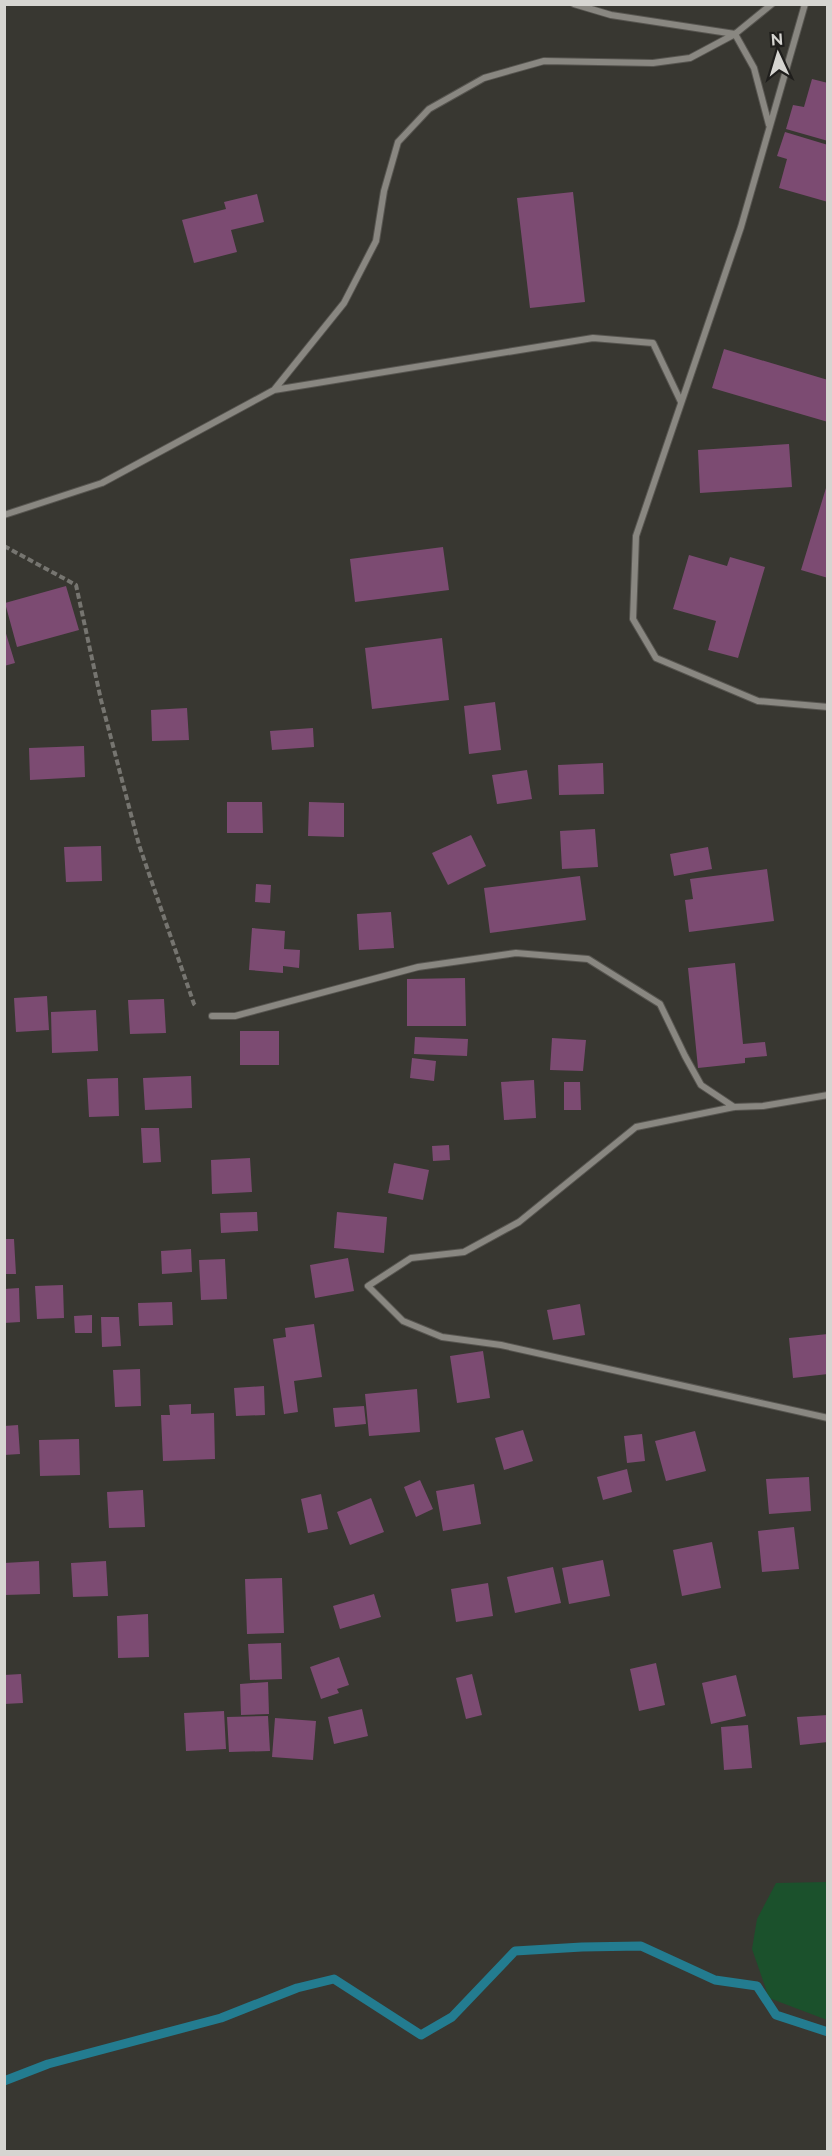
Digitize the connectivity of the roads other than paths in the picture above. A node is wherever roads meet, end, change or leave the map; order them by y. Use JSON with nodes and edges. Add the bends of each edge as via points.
{"nodes":[{"id":1,"x":574,"y":4,"type":"edge"},
{"id":2,"x":772,"y":4,"type":"edge"},
{"id":3,"x":806,"y":4,"type":"edge"},
{"id":4,"x":735,"y":34,"type":"junction"},
{"id":5,"x":770,"y":126,"type":"junction"},
{"id":6,"x":274,"y":390,"type":"junction"},
{"id":7,"x":681,"y":402,"type":"junction"},
{"id":8,"x":4,"y":515,"type":"edge"},
{"id":9,"x":828,"y":707,"type":"edge"},
{"id":10,"x":212,"y":1016,"type":"road end"},
{"id":11,"x":828,"y":1095,"type":"edge"},
{"id":12,"x":734,"y":1107,"type":"junction"},
{"id":13,"x":828,"y":1418,"type":"edge"}],
"edges":[{"from":1,"to":4,"type":"street","via":[[611,15]]},
{"from":2,"to":4,"type":"street"},
{"from":3,"to":5,"type":"street"},
{"from":4,"to":5,"type":"street","via":[[754,68]]},
{"from":4,"to":6,"type":"street","via":[[690,58],[653,63],[544,61],[484,78],[429,109],[398,142],[384,191],[376,241],[344,303]]},
{"from":5,"to":7,"type":"street","via":[[741,227]]},
{"from":6,"to":7,"type":"street","via":[[593,338],[653,343]]},
{"from":6,"to":8,"type":"street","via":[[102,483]]},
{"from":7,"to":9,"type":"street","via":[[636,536],[633,619],[656,658],[758,701]]},
{"from":10,"to":12,"type":"street","via":[[235,1016],[418,967],[516,953],[588,959],[660,1004],[701,1084]]},
{"from":11,"to":12,"type":"street"},
{"from":12,"to":13,"type":"street","via":[[636,1127],[519,1222],[464,1252],[411,1257],[368,1286],[403,1321],[442,1337],[501,1345]]}]}
